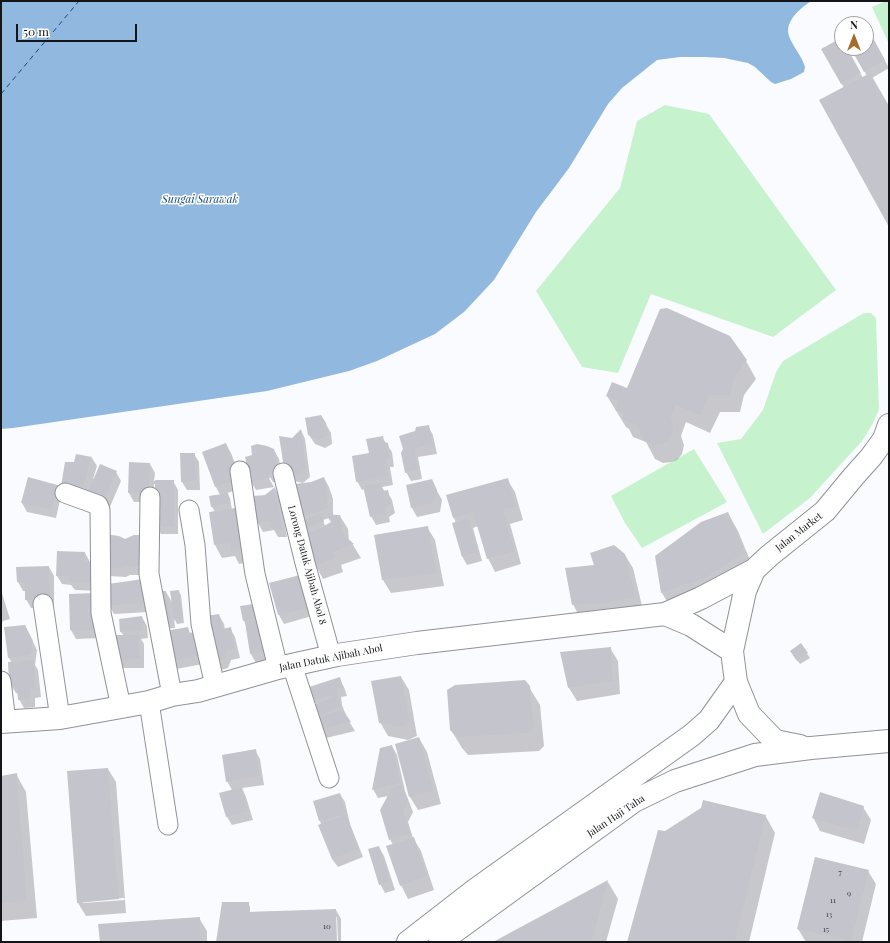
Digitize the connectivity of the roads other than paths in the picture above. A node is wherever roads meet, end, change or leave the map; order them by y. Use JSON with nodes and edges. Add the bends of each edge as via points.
{"nodes":[{"id":1,"x":889,"y":425,"type":"edge"},
{"id":2,"x":240,"y":471,"type":"dead end"},
{"id":3,"x":283,"y":473,"type":"dead end"},
{"id":4,"x":65,"y":493,"type":"dead end"},
{"id":5,"x":150,"y":497,"type":"dead end"},
{"id":6,"x":189,"y":510,"type":"dead end"},
{"id":7,"x":754,"y":570,"type":"junction"},
{"id":8,"x":43,"y":604,"type":"dead end"},
{"id":9,"x":665,"y":614,"type":"junction"},
{"id":10,"x":732,"y":651,"type":"junction"},
{"id":11,"x":331,"y":656,"type":"junction"},
{"id":12,"x":285,"y":666,"type":"junction"},
{"id":13,"x":1,"y":681,"type":"edge"},
{"id":14,"x":736,"y":682,"type":"junction"},
{"id":15,"x":215,"y":686,"type":"junction"},
{"id":16,"x":172,"y":695,"type":"junction"},
{"id":17,"x":149,"y":702,"type":"junction"},
{"id":18,"x":121,"y":707,"type":"junction"},
{"id":19,"x":60,"y":718,"type":"junction"},
{"id":20,"x":3,"y":722,"type":"edge"},
{"id":21,"x":887,"y":743,"type":"edge"},
{"id":22,"x":811,"y":748,"type":"junction"},
{"id":23,"x":329,"y":778,"type":"dead end"},
{"id":24,"x":168,"y":825,"type":"dead end"},
{"id":25,"x":408,"y":942,"type":"edge"},
{"id":26,"x":440,"y":942,"type":"edge"}],
"edges":[{"from":1,"to":7,"type":"main road","name":"Jalan Market","via":[[884,439],[871,457],[825,511]]},
{"from":2,"to":12,"type":"street","via":[[255,574]]},
{"from":3,"to":11,"type":"street","name":"Lorong Datuk Ajibah Abol 8"},
{"from":4,"to":18,"type":"street","via":[[98,506],[100,510],[101,613]]},
{"from":5,"to":16,"type":"street","via":[[149,574]]},
{"from":6,"to":15,"type":"street","via":[[195,545],[201,624]]},
{"from":7,"to":9,"type":"main road","name":"Jalan Datuk Ajibah Abol"},
{"from":7,"to":10,"type":"main road","name":"Jalan Market","via":[[745,591]]},
{"from":8,"to":19,"type":"street"},
{"from":9,"to":10,"type":"main road","name":"Jalan Datuk Ajibah Abol","via":[[692,625]]},
{"from":9,"to":11,"type":"main road","name":"Jalan Datuk Ajibah Abol","via":[[417,643]]},
{"from":10,"to":14,"type":"main road"},
{"from":11,"to":12,"type":"main road","name":"Jalan Datuk Ajibah Abol"},
{"from":12,"to":15,"type":"main road","name":"Jalan Datuk Ajibah Abol"},
{"from":12,"to":23,"type":"street"},
{"from":13,"to":20,"type":"street"},
{"from":14,"to":22,"type":"main road","via":[[749,714],[775,741]]},
{"from":14,"to":25,"type":"main road","name":"Jalan Haji Taha","via":[[709,720],[692,735],[475,890]]},
{"from":15,"to":16,"type":"main road","name":"Jalan Datuk Ajibah Abol"},
{"from":16,"to":17,"type":"main road","name":"Jalan Datuk Ajibah Abol"},
{"from":17,"to":18,"type":"main road","name":"Jalan Datuk Ajibah Abol"},
{"from":17,"to":24,"type":"street"},
{"from":18,"to":19,"type":"main road","name":"Jalan Datuk Ajibah Abol"},
{"from":19,"to":20,"type":"main road","name":"Jalan Datuk Ajibah Abol"},
{"from":21,"to":22,"type":"main road","name":"Jalan Haji Taha"},
{"from":22,"to":26,"type":"main road","name":"Jalan Haji Taha","via":[[754,755],[675,781],[634,802]]}]}
